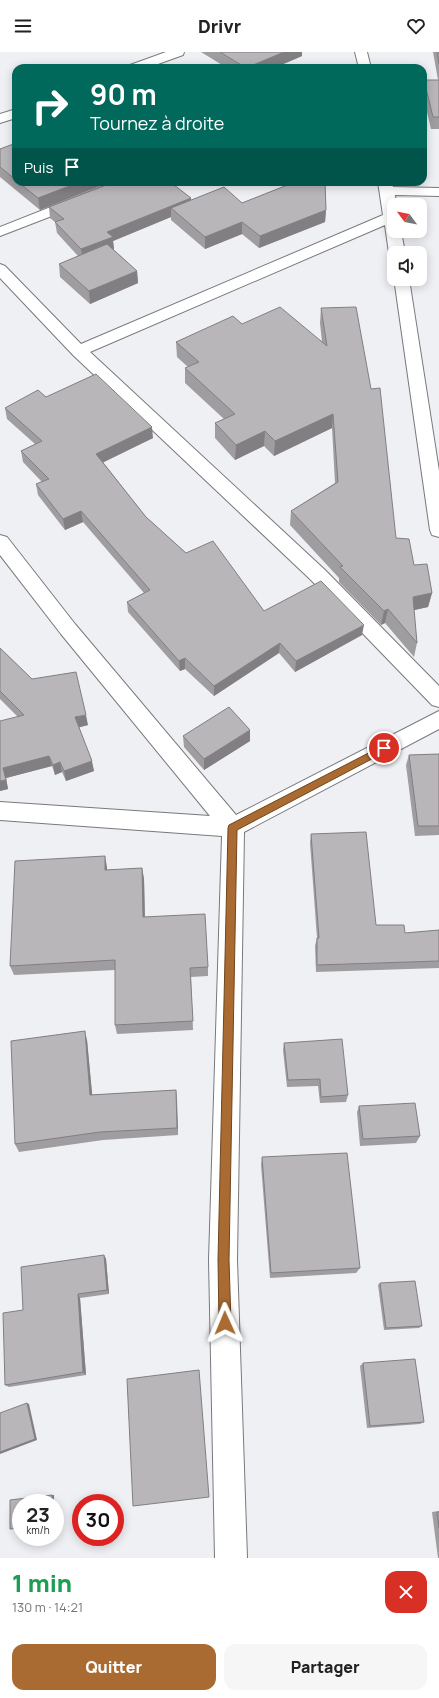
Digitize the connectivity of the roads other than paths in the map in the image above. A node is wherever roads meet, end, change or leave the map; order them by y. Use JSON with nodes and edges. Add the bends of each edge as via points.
{"nodes":[{"id":1,"x":178,"y":52,"type":"edge"},
{"id":2,"x":362,"y":52,"type":"edge"},
{"id":3,"x":146,"y":64,"type":"edge"},
{"id":4,"x":364,"y":64,"type":"edge"},
{"id":5,"x":12,"y":114,"type":"edge"},
{"id":6,"x":0,"y":119,"type":"edge"},
{"id":7,"x":117,"y":186,"type":"edge"},
{"id":8,"x":386,"y":187,"type":"edge"},
{"id":9,"x":439,"y":192,"type":"edge"},
{"id":10,"x":388,"y":198,"type":"edge"},
{"id":11,"x":387,"y":219,"type":"edge"},
{"id":12,"x":0,"y":232,"type":"edge"},
{"id":13,"x":0,"y":269,"type":"edge"},
{"id":14,"x":402,"y":286,"type":"edge"},
{"id":15,"x":79,"y":351,"type":"junction"},
{"id":16,"x":439,"y":530,"type":"edge"},
{"id":17,"x":0,"y":542,"type":"edge"},
{"id":18,"x":439,"y":699,"type":"edge"},
{"id":19,"x":439,"y":719,"type":"edge"},
{"id":20,"x":0,"y":811,"type":"edge"},
{"id":21,"x":232,"y":828,"type":"junction"},
{"id":22,"x":231,"y":1558,"type":"edge"}],
"edges":[{"from":1,"to":3,"type":"street"},
{"from":2,"to":4,"type":"street"},
{"from":5,"to":6,"type":"street"},
{"from":7,"to":12,"type":"street"},
{"from":8,"to":9,"type":"street"},
{"from":8,"to":10,"type":"street"},
{"from":11,"to":15,"type":"street"},
{"from":13,"to":15,"type":"street"},
{"from":14,"to":16,"type":"street"},
{"from":15,"to":18,"type":"street","via":[[318,575]]},
{"from":17,"to":21,"type":"street"},
{"from":19,"to":21,"type":"street"},
{"from":20,"to":21,"type":"street"},
{"from":21,"to":22,"type":"street","via":[[223,1260]]}]}
